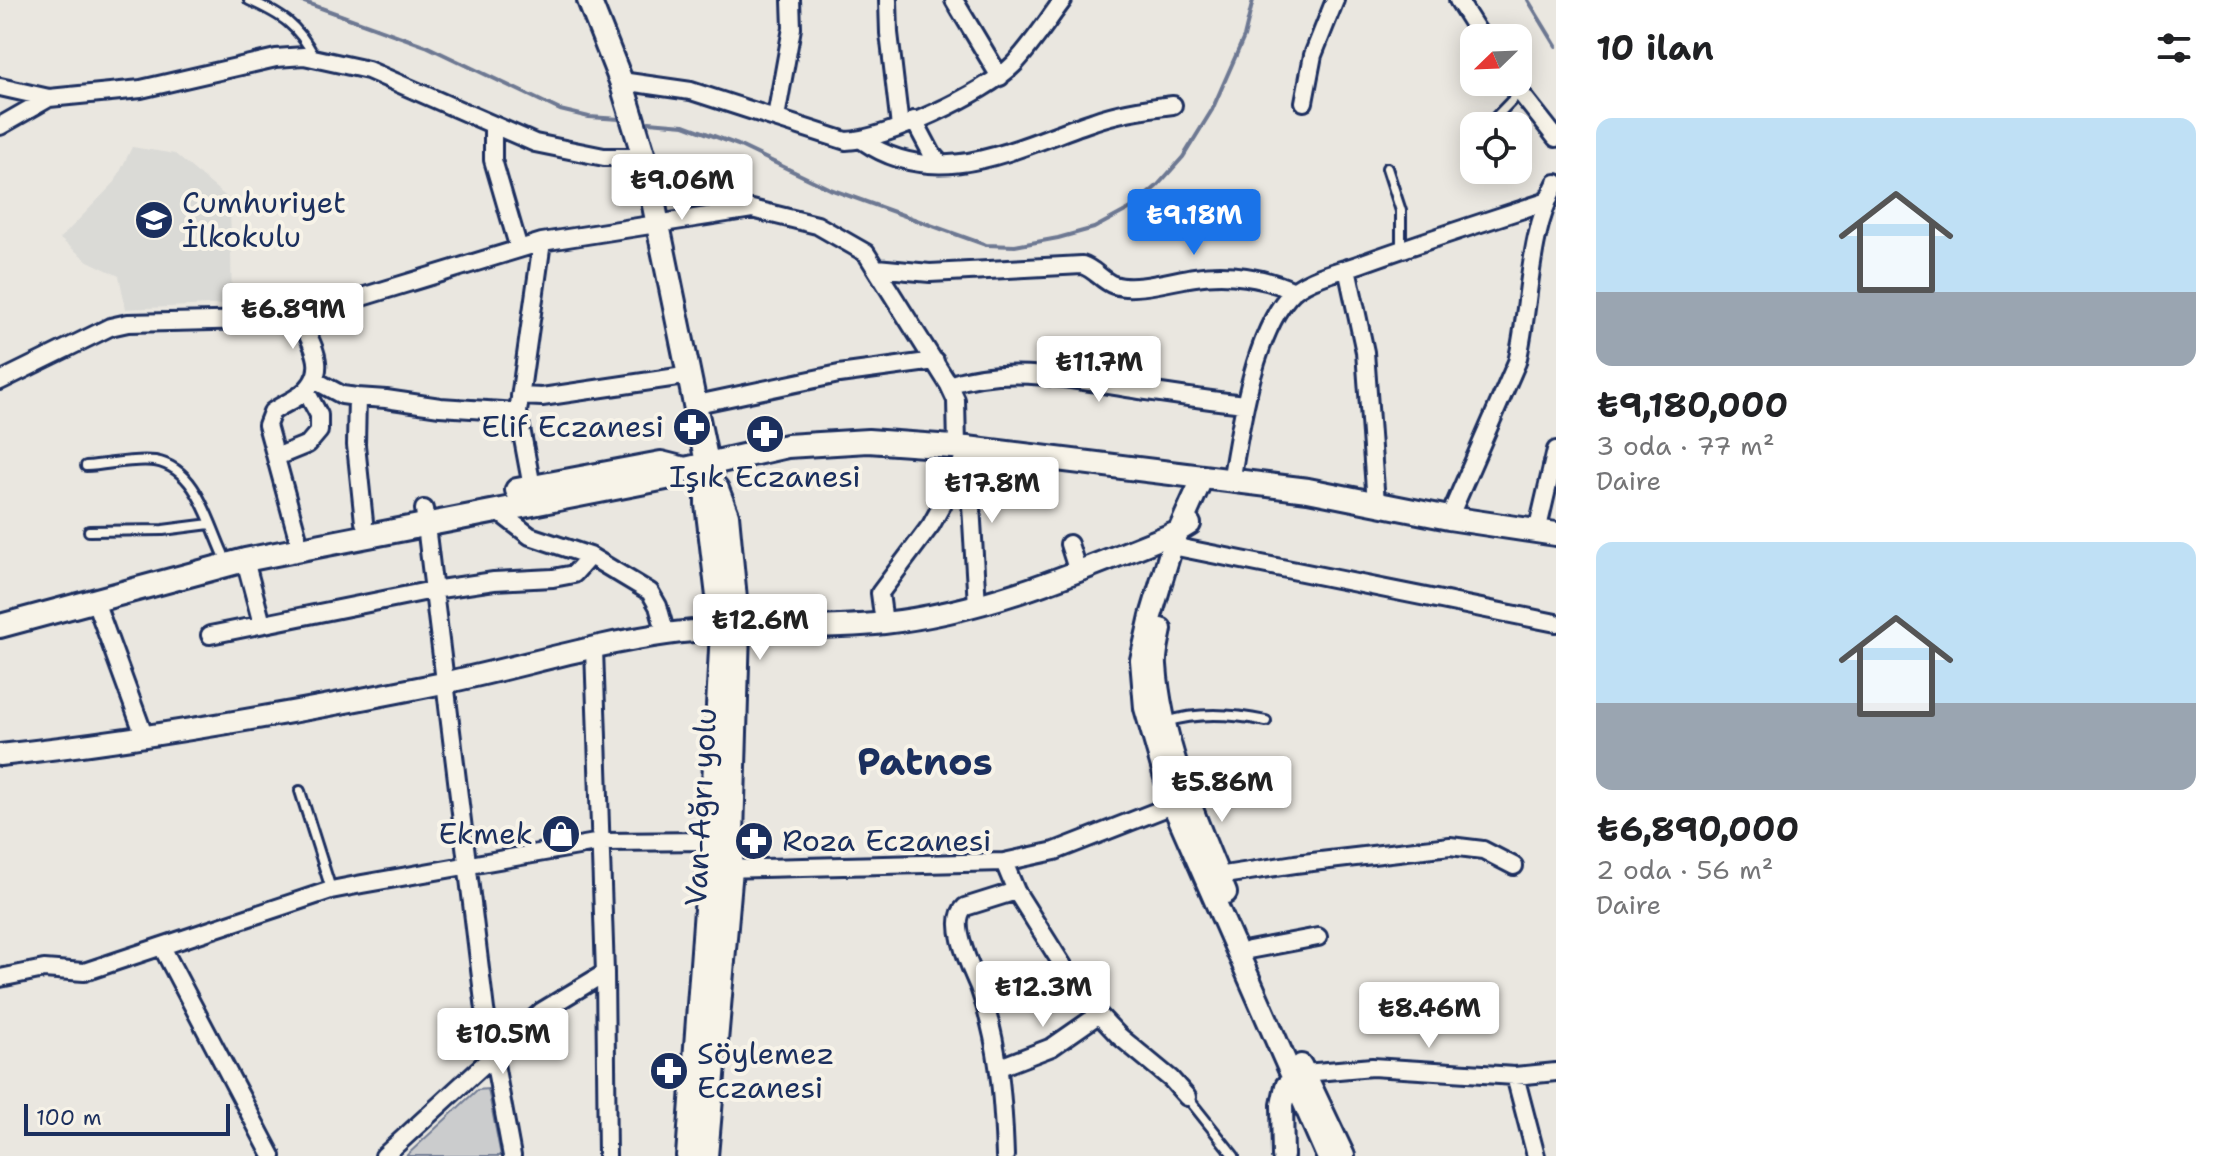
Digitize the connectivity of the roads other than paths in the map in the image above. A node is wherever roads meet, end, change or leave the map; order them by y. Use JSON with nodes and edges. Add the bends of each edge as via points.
{"nodes":[{"id":1,"x":249,"y":0,"type":"edge"},
{"id":2,"x":589,"y":0,"type":"edge"},
{"id":3,"x":791,"y":0,"type":"edge"},
{"id":4,"x":888,"y":0,"type":"edge"},
{"id":5,"x":954,"y":0,"type":"edge"},
{"id":6,"x":1063,"y":0,"type":"edge"},
{"id":7,"x":1335,"y":0,"type":"edge"},
{"id":8,"x":1458,"y":0,"type":"edge"},
{"id":9,"x":1473,"y":24,"type":"edge"},
{"id":10,"x":315,"y":57,"type":"junction"},
{"id":11,"x":1000,"y":77,"type":"junction"},
{"id":12,"x":621,"y":81,"type":"junction"},
{"id":13,"x":0,"y":87,"type":"edge"},
{"id":14,"x":1522,"y":96,"type":"edge"},
{"id":15,"x":49,"y":98,"type":"junction"},
{"id":16,"x":1304,"y":102,"type":"dead end"},
{"id":17,"x":1173,"y":105,"type":"dead end"},
{"id":18,"x":776,"y":117,"type":"junction"},
{"id":19,"x":907,"y":124,"type":"junction"},
{"id":20,"x":493,"y":125,"type":"junction"},
{"id":21,"x":0,"y":126,"type":"edge"},
{"id":22,"x":1556,"y":138,"type":"edge"},
{"id":23,"x":863,"y":141,"type":"junction"},
{"id":24,"x":644,"y":157,"type":"junction"},
{"id":25,"x":940,"y":163,"type":"junction"},
{"id":26,"x":1387,"y":168,"type":"dead end"},
{"id":27,"x":1556,"y":183,"type":"edge"},
{"id":28,"x":1545,"y":202,"type":"junction"},
{"id":29,"x":659,"y":224,"type":"junction"},
{"id":30,"x":542,"y":242,"type":"junction"},
{"id":31,"x":519,"y":249,"type":"junction"},
{"id":32,"x":1401,"y":249,"type":"junction"},
{"id":33,"x":876,"y":268,"type":"junction"},
{"id":34,"x":1347,"y":268,"type":"junction"},
{"id":35,"x":1294,"y":291,"type":"junction"},
{"id":36,"x":300,"y":319,"type":"junction"},
{"id":37,"x":935,"y":361,"type":"junction"},
{"id":38,"x":691,"y":375,"type":"junction"},
{"id":39,"x":0,"y":381,"type":"edge"},
{"id":40,"x":949,"y":385,"type":"junction"},
{"id":41,"x":311,"y":386,"type":"junction"},
{"id":42,"x":357,"y":397,"type":"junction"},
{"id":43,"x":519,"y":404,"type":"junction"},
{"id":44,"x":697,"y":404,"type":"junction"},
{"id":45,"x":1244,"y":404,"type":"junction"},
{"id":46,"x":962,"y":448,"type":"junction"},
{"id":47,"x":1556,"y":450,"type":"edge"},
{"id":48,"x":276,"y":457,"type":"junction"},
{"id":49,"x":86,"y":466,"type":"dead end"},
{"id":50,"x":710,"y":473,"type":"junction"},
{"id":51,"x":1202,"y":479,"type":"junction"},
{"id":52,"x":1231,"y":482,"type":"junction"},
{"id":53,"x":532,"y":495,"type":"junction"},
{"id":54,"x":1376,"y":503,"type":"junction"},
{"id":55,"x":496,"y":510,"type":"junction"},
{"id":56,"x":426,"y":517,"type":"junction"},
{"id":57,"x":1449,"y":518,"type":"junction"},
{"id":58,"x":364,"y":522,"type":"junction"},
{"id":59,"x":210,"y":524,"type":"junction"},
{"id":60,"x":89,"y":531,"type":"dead end"},
{"id":61,"x":1546,"y":533,"type":"edge"},
{"id":62,"x":297,"y":535,"type":"junction"},
{"id":63,"x":1181,"y":538,"type":"junction"},
{"id":64,"x":1069,"y":544,"type":"dead end"},
{"id":65,"x":234,"y":556,"type":"junction"},
{"id":66,"x":590,"y":556,"type":"junction"},
{"id":67,"x":1078,"y":572,"type":"junction"},
{"id":68,"x":433,"y":590,"type":"junction"},
{"id":69,"x":95,"y":601,"type":"junction"},
{"id":70,"x":977,"y":605,"type":"junction"},
{"id":71,"x":0,"y":615,"type":"edge"},
{"id":72,"x":884,"y":623,"type":"junction"},
{"id":73,"x":1556,"y":623,"type":"edge"},
{"id":74,"x":262,"y":624,"type":"junction"},
{"id":75,"x":0,"y":626,"type":"edge"},
{"id":76,"x":730,"y":630,"type":"junction"},
{"id":77,"x":666,"y":634,"type":"junction"},
{"id":78,"x":210,"y":635,"type":"dead end"},
{"id":79,"x":594,"y":649,"type":"junction"},
{"id":80,"x":446,"y":682,"type":"junction"},
{"id":81,"x":1266,"y":721,"type":"dead end"},
{"id":82,"x":1166,"y":722,"type":"junction"},
{"id":83,"x":144,"y":735,"type":"junction"},
{"id":84,"x":0,"y":755,"type":"edge"},
{"id":85,"x":300,"y":791,"type":"dead end"},
{"id":86,"x":1181,"y":802,"type":"junction"},
{"id":87,"x":711,"y":841,"type":"junction"},
{"id":88,"x":601,"y":842,"type":"junction"},
{"id":89,"x":1004,"y":862,"type":"junction"},
{"id":90,"x":1514,"y":866,"type":"dead end"},
{"id":91,"x":467,"y":867,"type":"junction"},
{"id":92,"x":720,"y":869,"type":"junction"},
{"id":93,"x":1212,"y":877,"type":"junction"},
{"id":94,"x":331,"y":890,"type":"junction"},
{"id":95,"x":1016,"y":891,"type":"junction"},
{"id":96,"x":1318,"y":937,"type":"dead end"},
{"id":97,"x":162,"y":947,"type":"junction"},
{"id":98,"x":1249,"y":950,"type":"junction"},
{"id":99,"x":605,"y":973,"type":"junction"},
{"id":100,"x":0,"y":978,"type":"edge"},
{"id":101,"x":1098,"y":1015,"type":"junction"},
{"id":102,"x":494,"y":1057,"type":"junction"},
{"id":103,"x":1000,"y":1067,"type":"junction"},
{"id":104,"x":1556,"y":1072,"type":"edge"},
{"id":105,"x":1515,"y":1076,"type":"junction"},
{"id":106,"x":1299,"y":1077,"type":"junction"},
{"id":107,"x":1187,"y":1097,"type":"joint"},
{"id":108,"x":1321,"y":1125,"type":"junction"},
{"id":109,"x":1283,"y":1133,"type":"junction"},
{"id":110,"x":272,"y":1156,"type":"edge"},
{"id":111,"x":384,"y":1156,"type":"edge"},
{"id":112,"x":512,"y":1156,"type":"edge"},
{"id":113,"x":607,"y":1156,"type":"edge"},
{"id":114,"x":688,"y":1156,"type":"edge"},
{"id":115,"x":706,"y":1156,"type":"edge"},
{"id":116,"x":1005,"y":1156,"type":"edge"},
{"id":117,"x":1234,"y":1156,"type":"edge"},
{"id":118,"x":1283,"y":1156,"type":"edge"},
{"id":119,"x":1327,"y":1156,"type":"edge"},
{"id":120,"x":1344,"y":1156,"type":"edge"},
{"id":121,"x":1536,"y":1156,"type":"edge"}],
"edges":[{"from":1,"to":10,"type":"lane","via":[[290,20]]},
{"from":2,"to":12,"type":"main road","name":"Van-Ağrı yolu"},
{"from":3,"to":18,"type":"street","via":[[792,28]]},
{"from":4,"to":19,"type":"street"},
{"from":5,"to":11,"type":"street"},
{"from":6,"to":11,"type":"street"},
{"from":7,"to":16,"type":"street","via":[[1313,55]]},
{"from":8,"to":9,"type":"street"},
{"from":10,"to":15,"type":"street","via":[[276,58],[141,89]]},
{"from":10,"to":20,"type":"street","via":[[368,70]]},
{"from":11,"to":19,"type":"street"},
{"from":12,"to":18,"type":"street","via":[[691,91]]},
{"from":12,"to":24,"type":"main road","name":"Van-Ağrı yolu"},
{"from":13,"to":15,"type":"street"},
{"from":14,"to":22,"type":"street"},
{"from":15,"to":21,"type":"street"},
{"from":17,"to":25,"type":"street","via":[[1096,120],[979,162]]},
{"from":18,"to":23,"type":"street","via":[[846,141]]},
{"from":19,"to":23,"type":"street"},
{"from":19,"to":25,"type":"street"},
{"from":20,"to":24,"type":"street","via":[[569,152]]},
{"from":20,"to":31,"type":"street","via":[[493,160]]},
{"from":23,"to":25,"type":"street","via":[[897,158]]},
{"from":24,"to":29,"type":"main road","name":"Van-Ağrı yolu"},
{"from":26,"to":32,"type":"lane","via":[[1401,211]]},
{"from":27,"to":28,"type":"street"},
{"from":28,"to":32,"type":"street"},
{"from":28,"to":57,"type":"street","via":[[1517,362]]},
{"from":29,"to":30,"type":"street"},
{"from":29,"to":33,"type":"street","via":[[752,209],[817,225],[866,253]]},
{"from":29,"to":38,"type":"main road","name":"Van-Ağrı yolu"},
{"from":30,"to":31,"type":"street"},
{"from":30,"to":43,"type":"street"},
{"from":31,"to":36,"type":"street"},
{"from":32,"to":34,"type":"street"},
{"from":33,"to":35,"type":"street","via":[[930,273],[1082,265],[1114,285],[1213,275],[1253,278]]},
{"from":33,"to":37,"type":"street"},
{"from":34,"to":35,"type":"street"},
{"from":34,"to":54,"type":"street","via":[[1365,352]]},
{"from":35,"to":45,"type":"street","via":[[1276,316]]},
{"from":36,"to":39,"type":"street","via":[[128,323]]},
{"from":36,"to":41,"type":"street","via":[[318,372]]},
{"from":37,"to":40,"type":"street"},
{"from":37,"to":44,"type":"street","via":[[839,374]]},
{"from":38,"to":43,"type":"street"},
{"from":38,"to":44,"type":"main road","name":"Van-Ağrı yolu"},
{"from":40,"to":45,"type":"street","via":[[985,376],[1032,376]]},
{"from":40,"to":46,"type":"street"},
{"from":41,"to":42,"type":"street"},
{"from":41,"to":48,"type":"street","via":[[269,416]]},
{"from":41,"to":48,"type":"street","via":[[319,431],[308,444]]},
{"from":42,"to":43,"type":"street","via":[[440,407]]},
{"from":42,"to":58,"type":"street"},
{"from":43,"to":53,"type":"street"},
{"from":44,"to":50,"type":"main road","name":"Van-Ağrı yolu"},
{"from":45,"to":52,"type":"street"},
{"from":46,"to":50,"type":"main road","via":[[868,441],[787,446]]},
{"from":46,"to":51,"type":"main road"},
{"from":46,"to":70,"type":"street"},
{"from":46,"to":72,"type":"street","via":[[952,487],[931,525],[880,593]]},
{"from":47,"to":61,"type":"street"},
{"from":48,"to":62,"type":"street"},
{"from":49,"to":59,"type":"lane","via":[[154,461],[171,466],[192,485]]},
{"from":50,"to":53,"type":"main road","via":[[661,463]]},
{"from":50,"to":76,"type":"main road","name":"Van-Ağrı yolu","via":[[727,515]]},
{"from":51,"to":52,"type":"main road"},
{"from":51,"to":63,"type":"street"},
{"from":52,"to":54,"type":"main road"},
{"from":53,"to":55,"type":"main road"},
{"from":53,"to":56,"type":"main road"},
{"from":54,"to":57,"type":"main road"},
{"from":55,"to":56,"type":"main road"},
{"from":55,"to":66,"type":"street","via":[[530,536]]},
{"from":56,"to":58,"type":"main road"},
{"from":56,"to":65,"type":"main road"},
{"from":56,"to":68,"type":"street"},
{"from":57,"to":61,"type":"main road"},
{"from":58,"to":62,"type":"main road"},
{"from":59,"to":60,"type":"lane"},
{"from":59,"to":65,"type":"lane"},
{"from":62,"to":65,"type":"main road"},
{"from":63,"to":67,"type":"street"},
{"from":63,"to":73,"type":"street"},
{"from":63,"to":82,"type":"street","via":[[1155,662]]},
{"from":63,"to":86,"type":"street","via":[[1141,660],[1145,708]]},
{"from":64,"to":67,"type":"street"},
{"from":65,"to":69,"type":"main road"},
{"from":65,"to":71,"type":"main road"},
{"from":65,"to":74,"type":"street"},
{"from":66,"to":68,"type":"street","via":[[574,574]]},
{"from":66,"to":77,"type":"street","via":[[653,596]]},
{"from":67,"to":70,"type":"street"},
{"from":68,"to":74,"type":"street"},
{"from":68,"to":80,"type":"street"},
{"from":69,"to":75,"type":"main road"},
{"from":69,"to":83,"type":"street"},
{"from":70,"to":72,"type":"street"},
{"from":72,"to":76,"type":"street"},
{"from":74,"to":78,"type":"street"},
{"from":76,"to":77,"type":"street"},
{"from":76,"to":87,"type":"main road"},
{"from":76,"to":92,"type":"main road","name":"Van-Ağrı yolu"},
{"from":77,"to":79,"type":"street"},
{"from":79,"to":80,"type":"street"},
{"from":79,"to":88,"type":"street"},
{"from":80,"to":83,"type":"street"},
{"from":80,"to":91,"type":"street"},
{"from":81,"to":82,"type":"lane","via":[[1202,716]]},
{"from":82,"to":86,"type":"street"},
{"from":83,"to":84,"type":"street"},
{"from":85,"to":94,"type":"lane"},
{"from":86,"to":89,"type":"street","via":[[1055,851]]},
{"from":86,"to":93,"type":"street"},
{"from":87,"to":88,"type":"street"},
{"from":87,"to":92,"type":"main road"},
{"from":88,"to":91,"type":"street"},
{"from":88,"to":99,"type":"street"},
{"from":89,"to":92,"type":"street"},
{"from":89,"to":95,"type":"street"},
{"from":90,"to":93,"type":"street","via":[[1483,850],[1450,846]]},
{"from":91,"to":94,"type":"street"},
{"from":91,"to":102,"type":"street"},
{"from":92,"to":114,"type":"main road"},
{"from":92,"to":115,"type":"main road","name":"Van-Ağrı yolu"},
{"from":93,"to":98,"type":"street"},
{"from":93,"to":106,"type":"street"},
{"from":94,"to":97,"type":"street"},
{"from":95,"to":101,"type":"street"},
{"from":95,"to":103,"type":"street","via":[[965,907],[958,916]]},
{"from":96,"to":98,"type":"street"},
{"from":97,"to":100,"type":"street","via":[[84,972],[44,969]]},
{"from":97,"to":110,"type":"street"},
{"from":98,"to":106,"type":"street"},
{"from":99,"to":102,"type":"street","via":[[542,1011]]},
{"from":99,"to":113,"type":"street"},
{"from":101,"to":103,"type":"street","via":[[1052,1047]]},
{"from":101,"to":107,"type":"street"},
{"from":102,"to":111,"type":"street"},
{"from":102,"to":112,"type":"street"},
{"from":103,"to":116,"type":"street"},
{"from":104,"to":105,"type":"street"},
{"from":105,"to":106,"type":"street","via":[[1372,1067]]},
{"from":105,"to":121,"type":"street"},
{"from":106,"to":108,"type":"street"},
{"from":106,"to":109,"type":"street","via":[[1286,1086]]},
{"from":107,"to":117,"type":"lane"},
{"from":108,"to":109,"type":"street"},
{"from":108,"to":119,"type":"street"},
{"from":108,"to":120,"type":"street"},
{"from":109,"to":118,"type":"street"}]}
